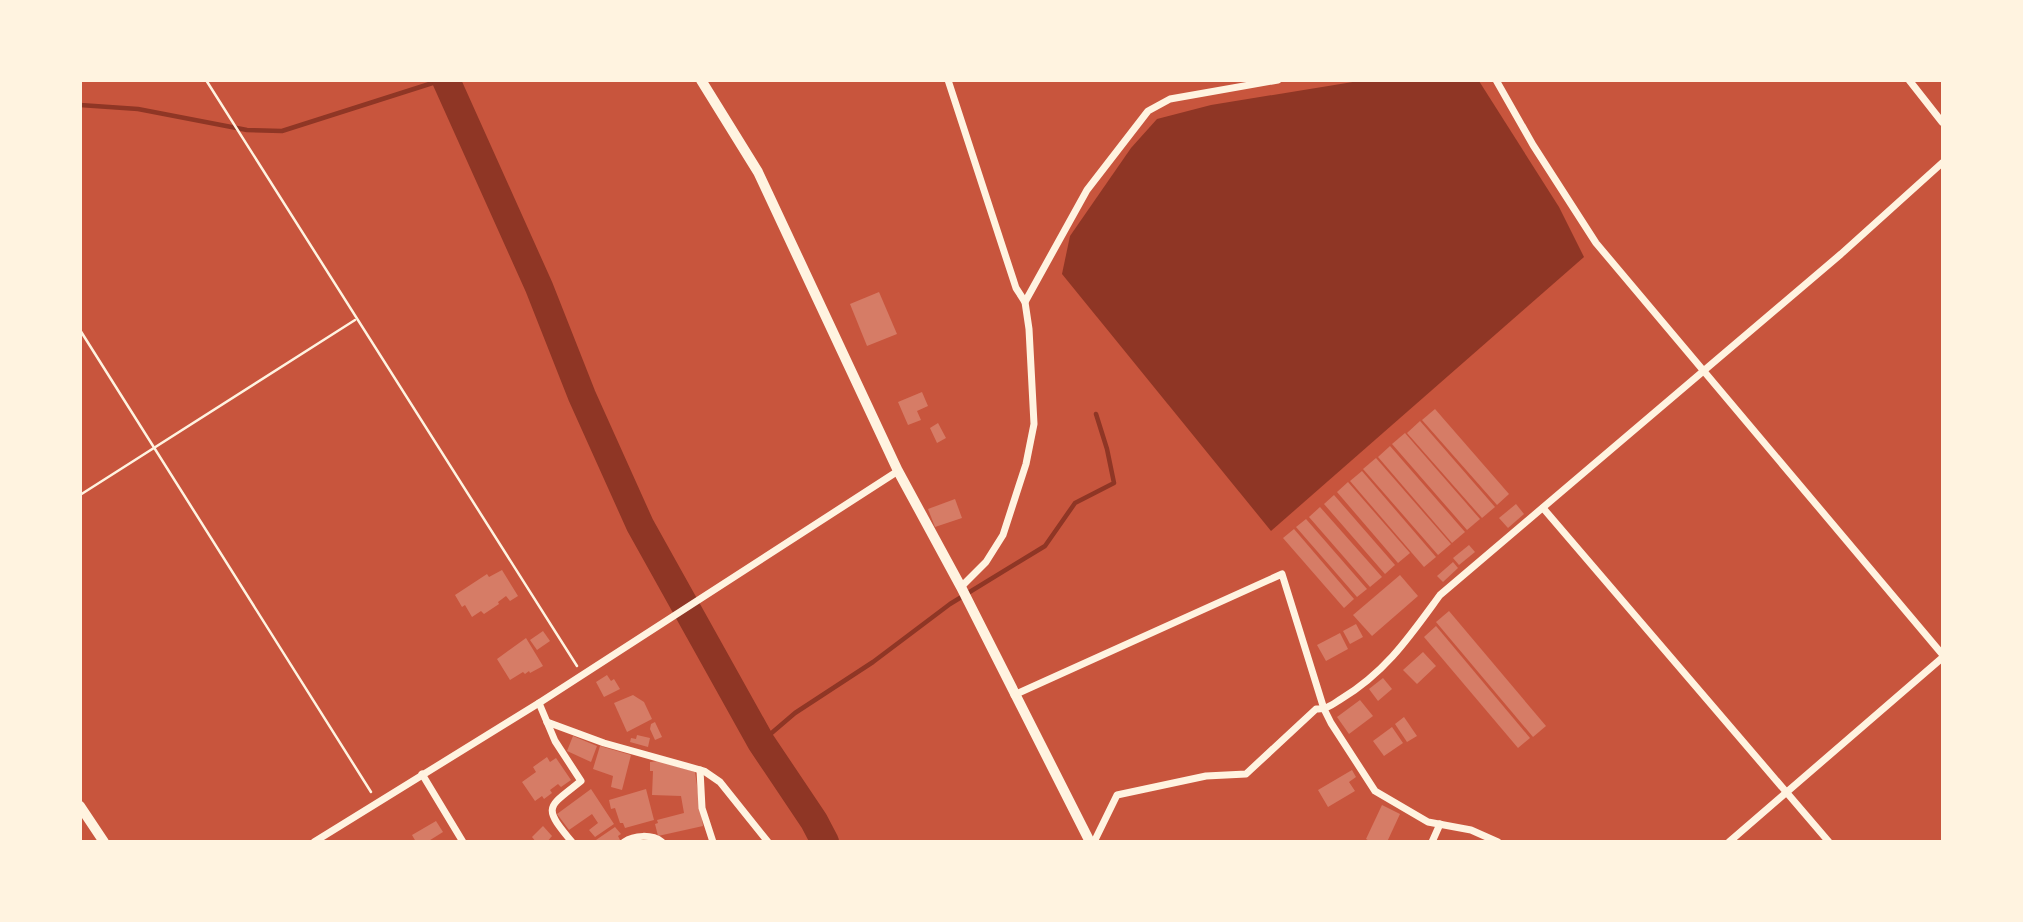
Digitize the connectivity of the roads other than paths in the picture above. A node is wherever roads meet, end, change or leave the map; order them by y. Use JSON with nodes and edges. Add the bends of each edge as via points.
{"nodes":[{"id":1,"x":701,"y":80,"type":"edge"},
{"id":2,"x":948,"y":80,"type":"edge"},
{"id":3,"x":1212,"y":80,"type":"edge"},
{"id":4,"x":1278,"y":80,"type":"edge"},
{"id":5,"x":1496,"y":80,"type":"edge"},
{"id":6,"x":1909,"y":80,"type":"edge"},
{"id":7,"x":1218,"y":90,"type":"junction"},
{"id":8,"x":1942,"y":122,"type":"edge"},
{"id":9,"x":1942,"y":163,"type":"edge"},
{"id":10,"x":1026,"y":302,"type":"junction"},
{"id":11,"x":1704,"y":370,"type":"junction"},
{"id":12,"x":898,"y":471,"type":"junction"},
{"id":13,"x":1543,"y":508,"type":"junction"},
{"id":14,"x":961,"y":587,"type":"junction"},
{"id":15,"x":1942,"y":656,"type":"edge"},
{"id":16,"x":1014,"y":695,"type":"junction"},
{"id":17,"x":539,"y":703,"type":"junction"},
{"id":18,"x":1324,"y":709,"type":"junction"},
{"id":19,"x":547,"y":722,"type":"junction"},
{"id":20,"x":700,"y":770,"type":"junction"},
{"id":21,"x":422,"y":774,"type":"junction"},
{"id":22,"x":1787,"y":792,"type":"junction"},
{"id":23,"x":80,"y":806,"type":"edge"},
{"id":24,"x":1440,"y":824,"type":"junction"},
{"id":25,"x":104,"y":842,"type":"edge"},
{"id":26,"x":314,"y":842,"type":"edge"},
{"id":27,"x":463,"y":842,"type":"edge"},
{"id":28,"x":572,"y":842,"type":"edge"},
{"id":29,"x":624,"y":842,"type":"edge"},
{"id":30,"x":662,"y":842,"type":"edge"},
{"id":31,"x":713,"y":842,"type":"edge"},
{"id":32,"x":768,"y":842,"type":"edge"},
{"id":33,"x":1092,"y":842,"type":"edge"},
{"id":34,"x":1432,"y":842,"type":"edge"},
{"id":35,"x":1498,"y":842,"type":"edge"},
{"id":36,"x":1729,"y":842,"type":"edge"},
{"id":37,"x":1829,"y":842,"type":"edge"}],
"edges":[{"from":1,"to":12,"type":"street","via":[[758,172]]},
{"from":2,"to":10,"type":"street","via":[[1016,288]]},
{"from":3,"to":7,"type":"street"},
{"from":4,"to":7,"type":"street"},
{"from":5,"to":11,"type":"street","via":[[1597,243]]},
{"from":6,"to":8,"type":"street"},
{"from":7,"to":10,"type":"street","via":[[1170,99],[1148,111],[1087,190]]},
{"from":9,"to":11,"type":"street"},
{"from":10,"to":14,"type":"street","via":[[1034,425],[1026,464],[1003,536]]},
{"from":11,"to":13,"type":"street"},
{"from":11,"to":15,"type":"street"},
{"from":12,"to":14,"type":"street"},
{"from":12,"to":17,"type":"street"},
{"from":13,"to":18,"type":"street","via":[[1440,595],[1394,657],[1371,679]]},
{"from":13,"to":22,"type":"street"},
{"from":14,"to":16,"type":"street"},
{"from":15,"to":22,"type":"street"},
{"from":16,"to":18,"type":"street","via":[[1282,574]]},
{"from":16,"to":33,"type":"street"},
{"from":17,"to":19,"type":"street"},
{"from":17,"to":21,"type":"street"},
{"from":18,"to":24,"type":"street","via":[[1375,791],[1428,822]]},
{"from":18,"to":33,"type":"street","via":[[1316,709],[1246,774],[1206,776],[1117,795]]},
{"from":19,"to":20,"type":"street"},
{"from":19,"to":28,"type":"street","via":[[581,781],[552,804],[550,812]]},
{"from":20,"to":31,"type":"street","via":[[702,808]]},
{"from":20,"to":32,"type":"street","via":[[720,782]]},
{"from":21,"to":26,"type":"street"},
{"from":21,"to":27,"type":"street"},
{"from":22,"to":36,"type":"street"},
{"from":22,"to":37,"type":"street"},
{"from":23,"to":25,"type":"main road"},
{"from":24,"to":34,"type":"street"},
{"from":24,"to":35,"type":"street"},
{"from":29,"to":30,"type":"street","via":[[644,836]]}]}
